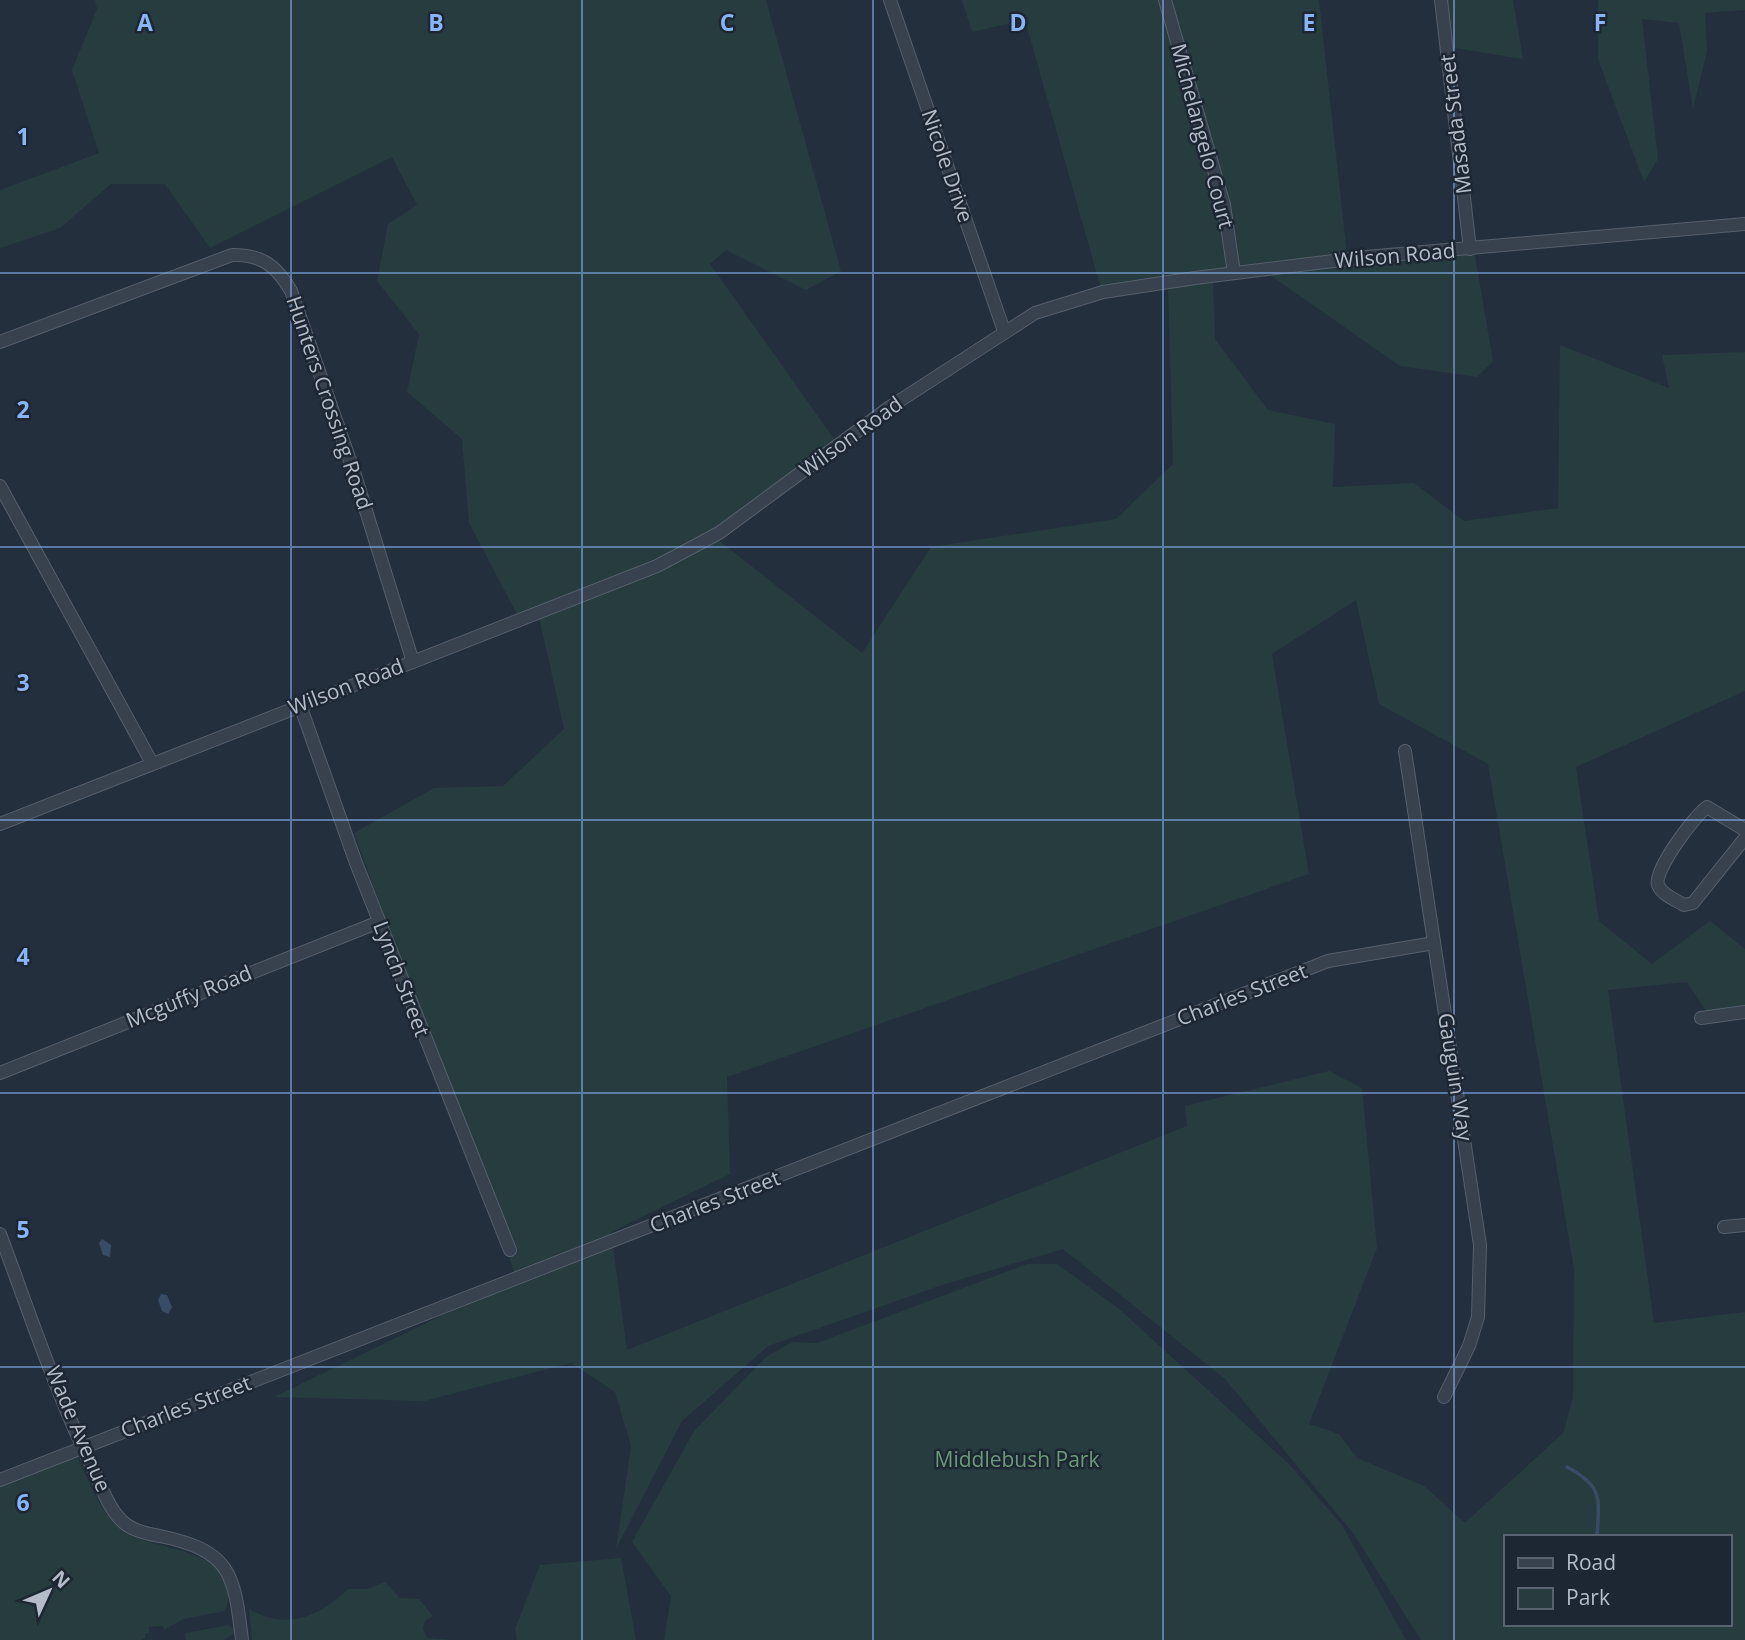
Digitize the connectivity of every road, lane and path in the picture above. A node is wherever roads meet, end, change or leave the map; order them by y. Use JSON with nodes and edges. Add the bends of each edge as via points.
{"nodes":[{"id":1,"x":890,"y":0,"type":"edge"},
{"id":2,"x":1166,"y":0,"type":"edge"},
{"id":3,"x":1441,"y":0,"type":"edge"},
{"id":4,"x":1745,"y":224,"type":"edge"},
{"id":5,"x":1470,"y":249,"type":"junction"},
{"id":6,"x":1234,"y":273,"type":"junction"},
{"id":7,"x":1004,"y":331,"type":"junction"},
{"id":8,"x":0,"y":342,"type":"edge"},
{"id":9,"x":0,"y":486,"type":"edge"},
{"id":10,"x":413,"y":662,"type":"junction"},
{"id":11,"x":300,"y":705,"type":"junction"},
{"id":12,"x":1405,"y":751,"type":"dead end"},
{"id":13,"x":152,"y":763,"type":"junction"},
{"id":14,"x":0,"y":824,"type":"edge"},
{"id":15,"x":1745,"y":830,"type":"edge"},
{"id":16,"x":1745,"y":838,"type":"edge"},
{"id":17,"x":379,"y":922,"type":"junction"},
{"id":18,"x":1434,"y":943,"type":"junction"},
{"id":19,"x":1745,"y":1012,"type":"edge"},
{"id":20,"x":1701,"y":1018,"type":"dead end"},
{"id":21,"x":0,"y":1073,"type":"edge"},
{"id":22,"x":1745,"y":1225,"type":"edge"},
{"id":23,"x":1724,"y":1227,"type":"dead end"},
{"id":24,"x":0,"y":1234,"type":"edge"},
{"id":25,"x":510,"y":1250,"type":"dead end"},
{"id":26,"x":1444,"y":1398,"type":"dead end"},
{"id":27,"x":82,"y":1447,"type":"junction"},
{"id":28,"x":0,"y":1480,"type":"edge"},
{"id":29,"x":242,"y":1640,"type":"edge"}],
"edges":[{"from":1,"to":7,"type":"street","name":"Nicole Drive"},
{"from":2,"to":6,"type":"street","name":"Michelangelo Court","via":[[1224,205]]},
{"from":3,"to":5,"type":"street","name":"Masada Street"},
{"from":4,"to":5,"type":"street","name":"Wilson Road"},
{"from":5,"to":6,"type":"street","name":"Wilson Road"},
{"from":6,"to":7,"type":"street","name":"Wilson Road","via":[[1103,292],[1035,313]]},
{"from":7,"to":10,"type":"street","name":"Wilson Road","via":[[890,407],[719,533],[657,566]]},
{"from":8,"to":10,"type":"street","name":"Hunters Crossing Road","via":[[232,255],[263,259],[276,268],[291,291],[345,446]]},
{"from":9,"to":13,"type":"street"},
{"from":10,"to":11,"type":"street","name":"Wilson Road"},
{"from":11,"to":13,"type":"street","name":"Wilson Road"},
{"from":11,"to":17,"type":"street","name":"Lynch Street"},
{"from":12,"to":18,"type":"street","name":"Gauguin Way"},
{"from":13,"to":14,"type":"street","name":"Wilson Road"},
{"from":15,"to":16,"type":"street","via":[[1707,807],[1667,858],[1658,884],[1684,905],[1693,903]]},
{"from":17,"to":21,"type":"street","name":"Mcguffy Road"},
{"from":17,"to":25,"type":"street","name":"Lynch Street"},
{"from":18,"to":26,"type":"street","name":"Gauguin Way","via":[[1480,1245],[1478,1317]]},
{"from":18,"to":27,"type":"street","name":"Charles Street","via":[[1328,961]]},
{"from":19,"to":20,"type":"street"},
{"from":22,"to":23,"type":"street"},
{"from":24,"to":27,"type":"street","name":"Wade Avenue"},
{"from":27,"to":28,"type":"street","name":"Charles Street"},
{"from":27,"to":29,"type":"street","name":"Wade Avenue","via":[[121,1521],[149,1534],[201,1547],[226,1569],[237,1598]]}]}
